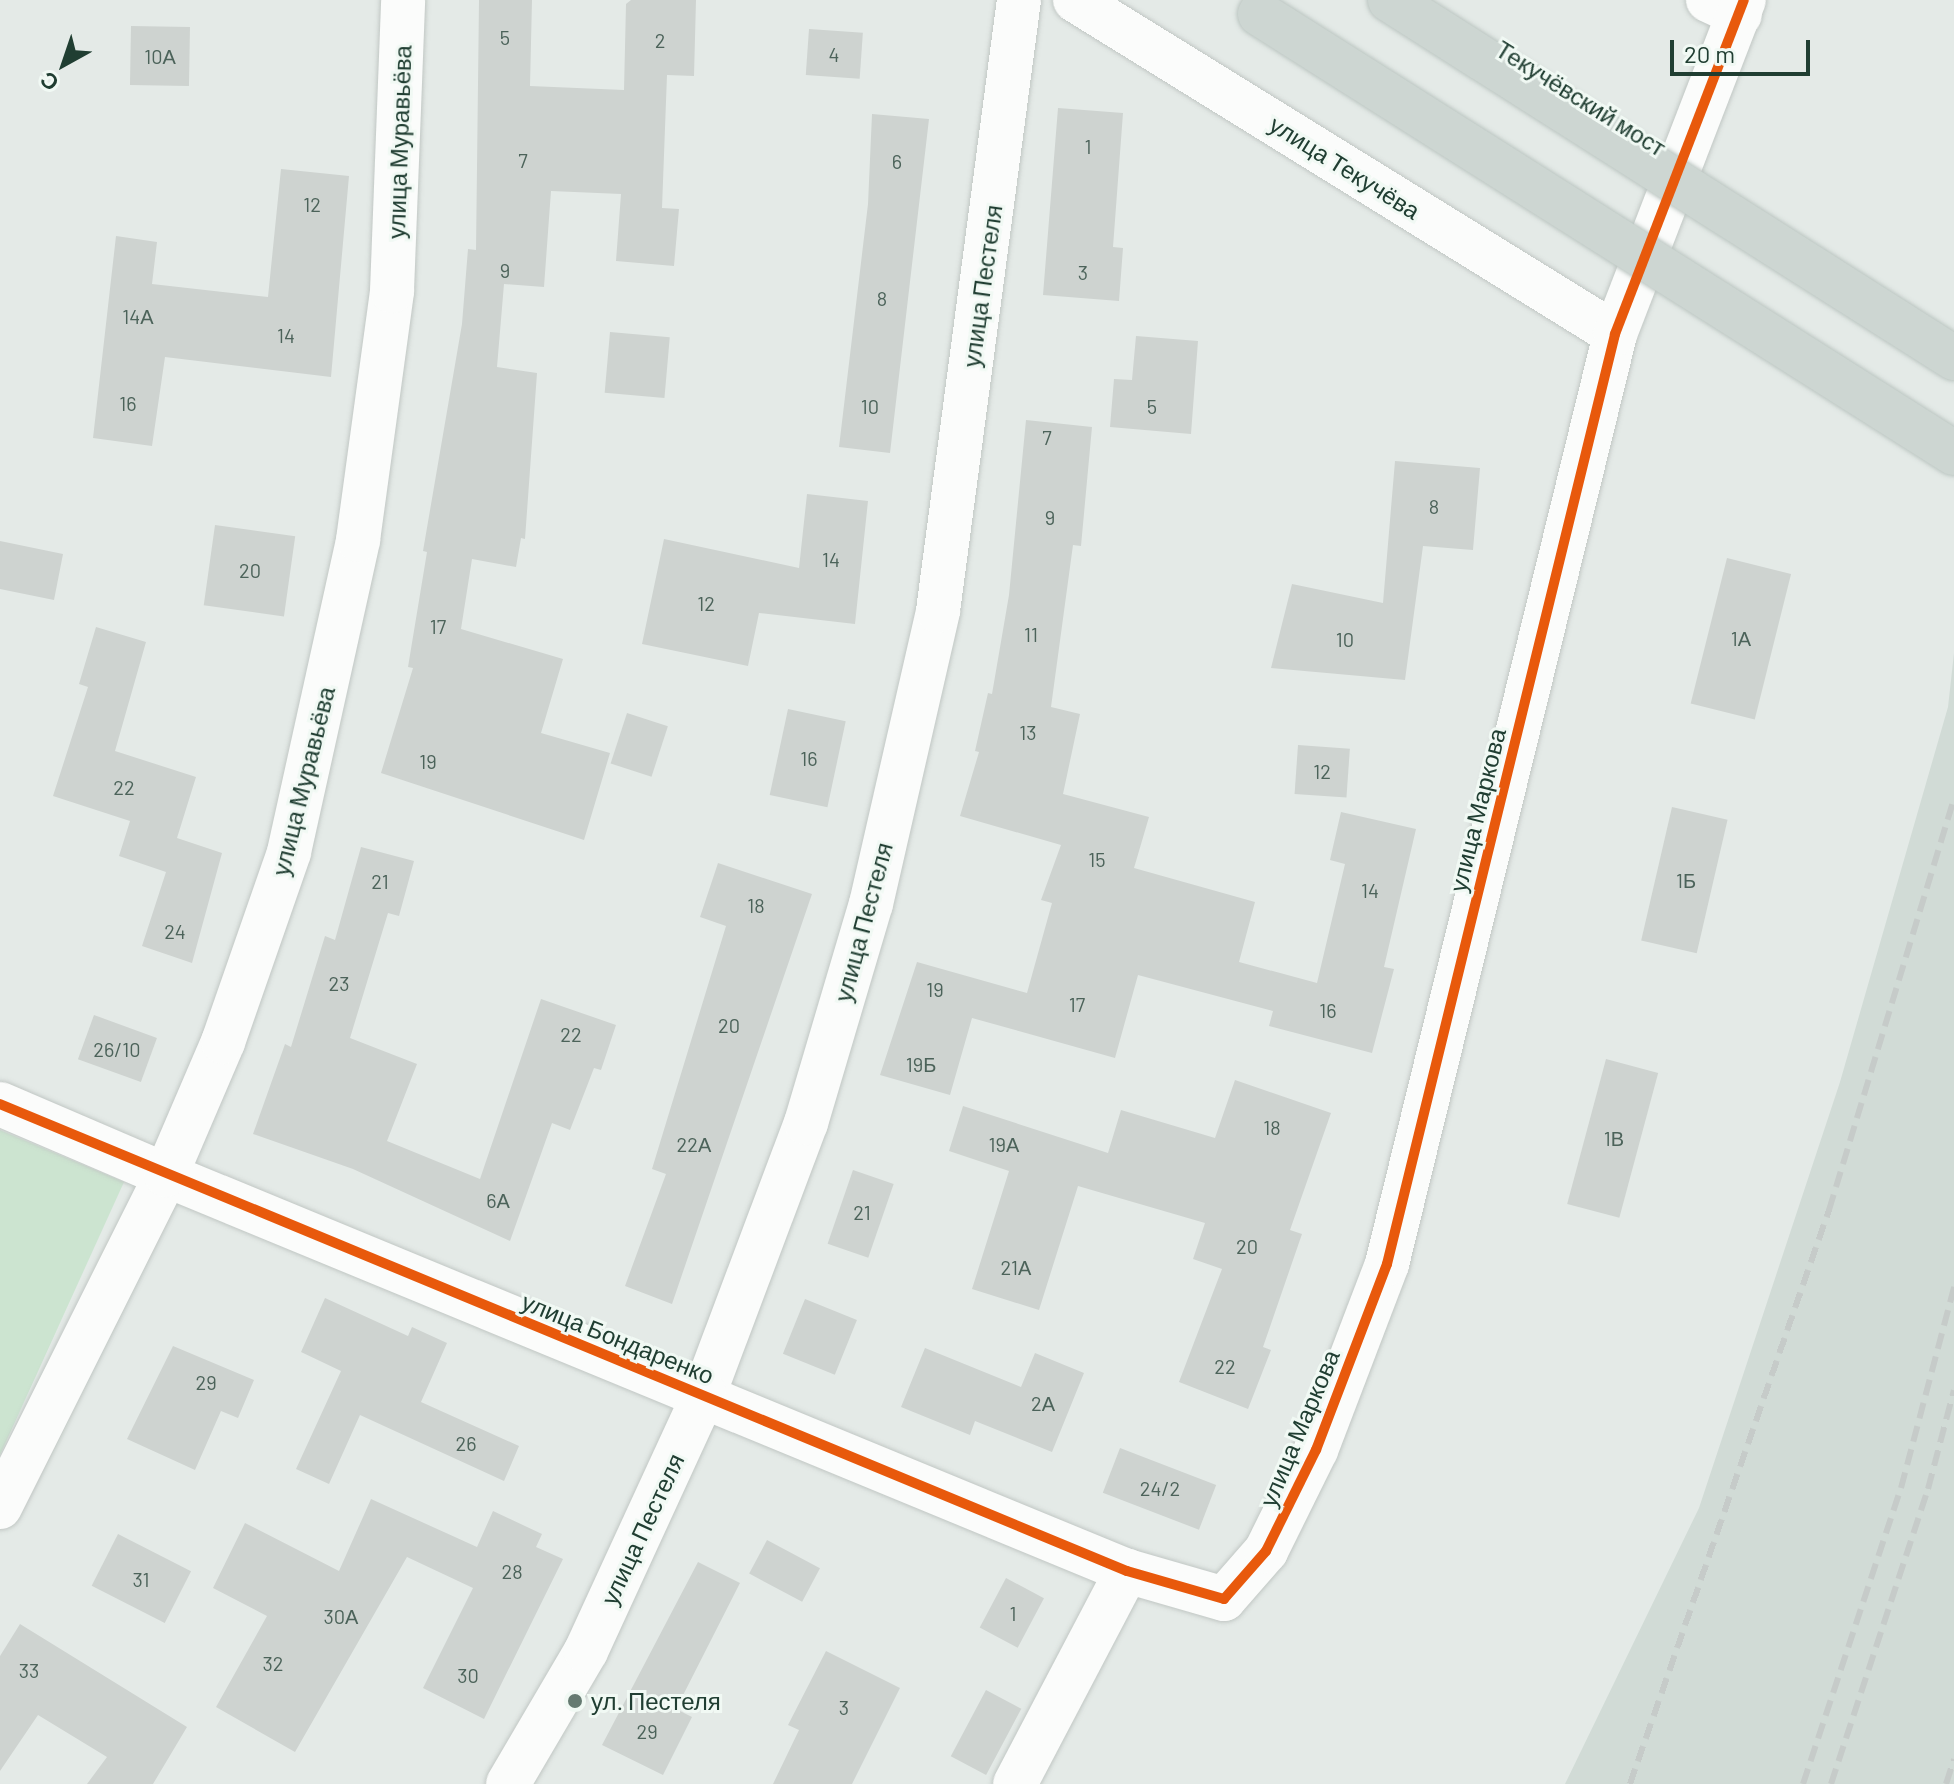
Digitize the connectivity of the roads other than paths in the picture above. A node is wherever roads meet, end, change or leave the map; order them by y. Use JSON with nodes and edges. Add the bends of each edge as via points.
{"nodes":[{"id":1,"x":403,"y":0,"type":"edge"},
{"id":2,"x":1019,"y":0,"type":"edge"},
{"id":3,"x":1075,"y":0,"type":"edge"},
{"id":4,"x":1390,"y":0,"type":"edge"},
{"id":5,"x":1731,"y":5,"type":"edge"},
{"id":6,"x":1260,"y":14,"type":"dead end"},
{"id":7,"x":1615,"y":334,"type":"junction"},
{"id":8,"x":1954,"y":358,"type":"edge"},
{"id":9,"x":1954,"y":453,"type":"edge"},
{"id":10,"x":0,"y":1104,"type":"edge"},
{"id":11,"x":166,"y":1175,"type":"junction"},
{"id":12,"x":704,"y":1394,"type":"junction"},
{"id":13,"x":0,"y":1507,"type":"edge"},
{"id":14,"x":1127,"y":1571,"type":"junction"},
{"id":15,"x":1224,"y":1599,"type":"joint"},
{"id":16,"x":508,"y":1784,"type":"edge"},
{"id":17,"x":1015,"y":1784,"type":"edge"}],
"edges":[{"from":1,"to":11,"type":"street","name":"улица Муравьёва","via":[[392,291],[358,540],[289,852],[223,1042]]},
{"from":2,"to":12,"type":"street","name":"улица Пестеля","via":[[934,626],[871,904],[806,1123]]},
{"from":3,"to":7,"type":"street","name":"улица Текучёва"},
{"from":4,"to":8,"type":"main road","name":"Текучёвский мост","bridge":true},
{"from":5,"to":7,"type":"street","name":"улица Маркова"},
{"from":6,"to":9,"type":"main road","bridge":true},
{"from":7,"to":15,"type":"street","name":"улица Маркова","via":[[1387,1264],[1316,1450],[1266,1551]]},
{"from":10,"to":11,"type":"street","name":"улица Бондаренко"},
{"from":11,"to":12,"type":"street","name":"улица Бондаренко"},
{"from":11,"to":13,"type":"street","name":"улица Муравьёва"},
{"from":12,"to":14,"type":"street","name":"улица Бондаренко"},
{"from":12,"to":16,"type":"street","name":"улица Пестеля","via":[[586,1651]]},
{"from":14,"to":15,"type":"street","name":"улица Бондаренко"},
{"from":14,"to":17,"type":"street"}]}
